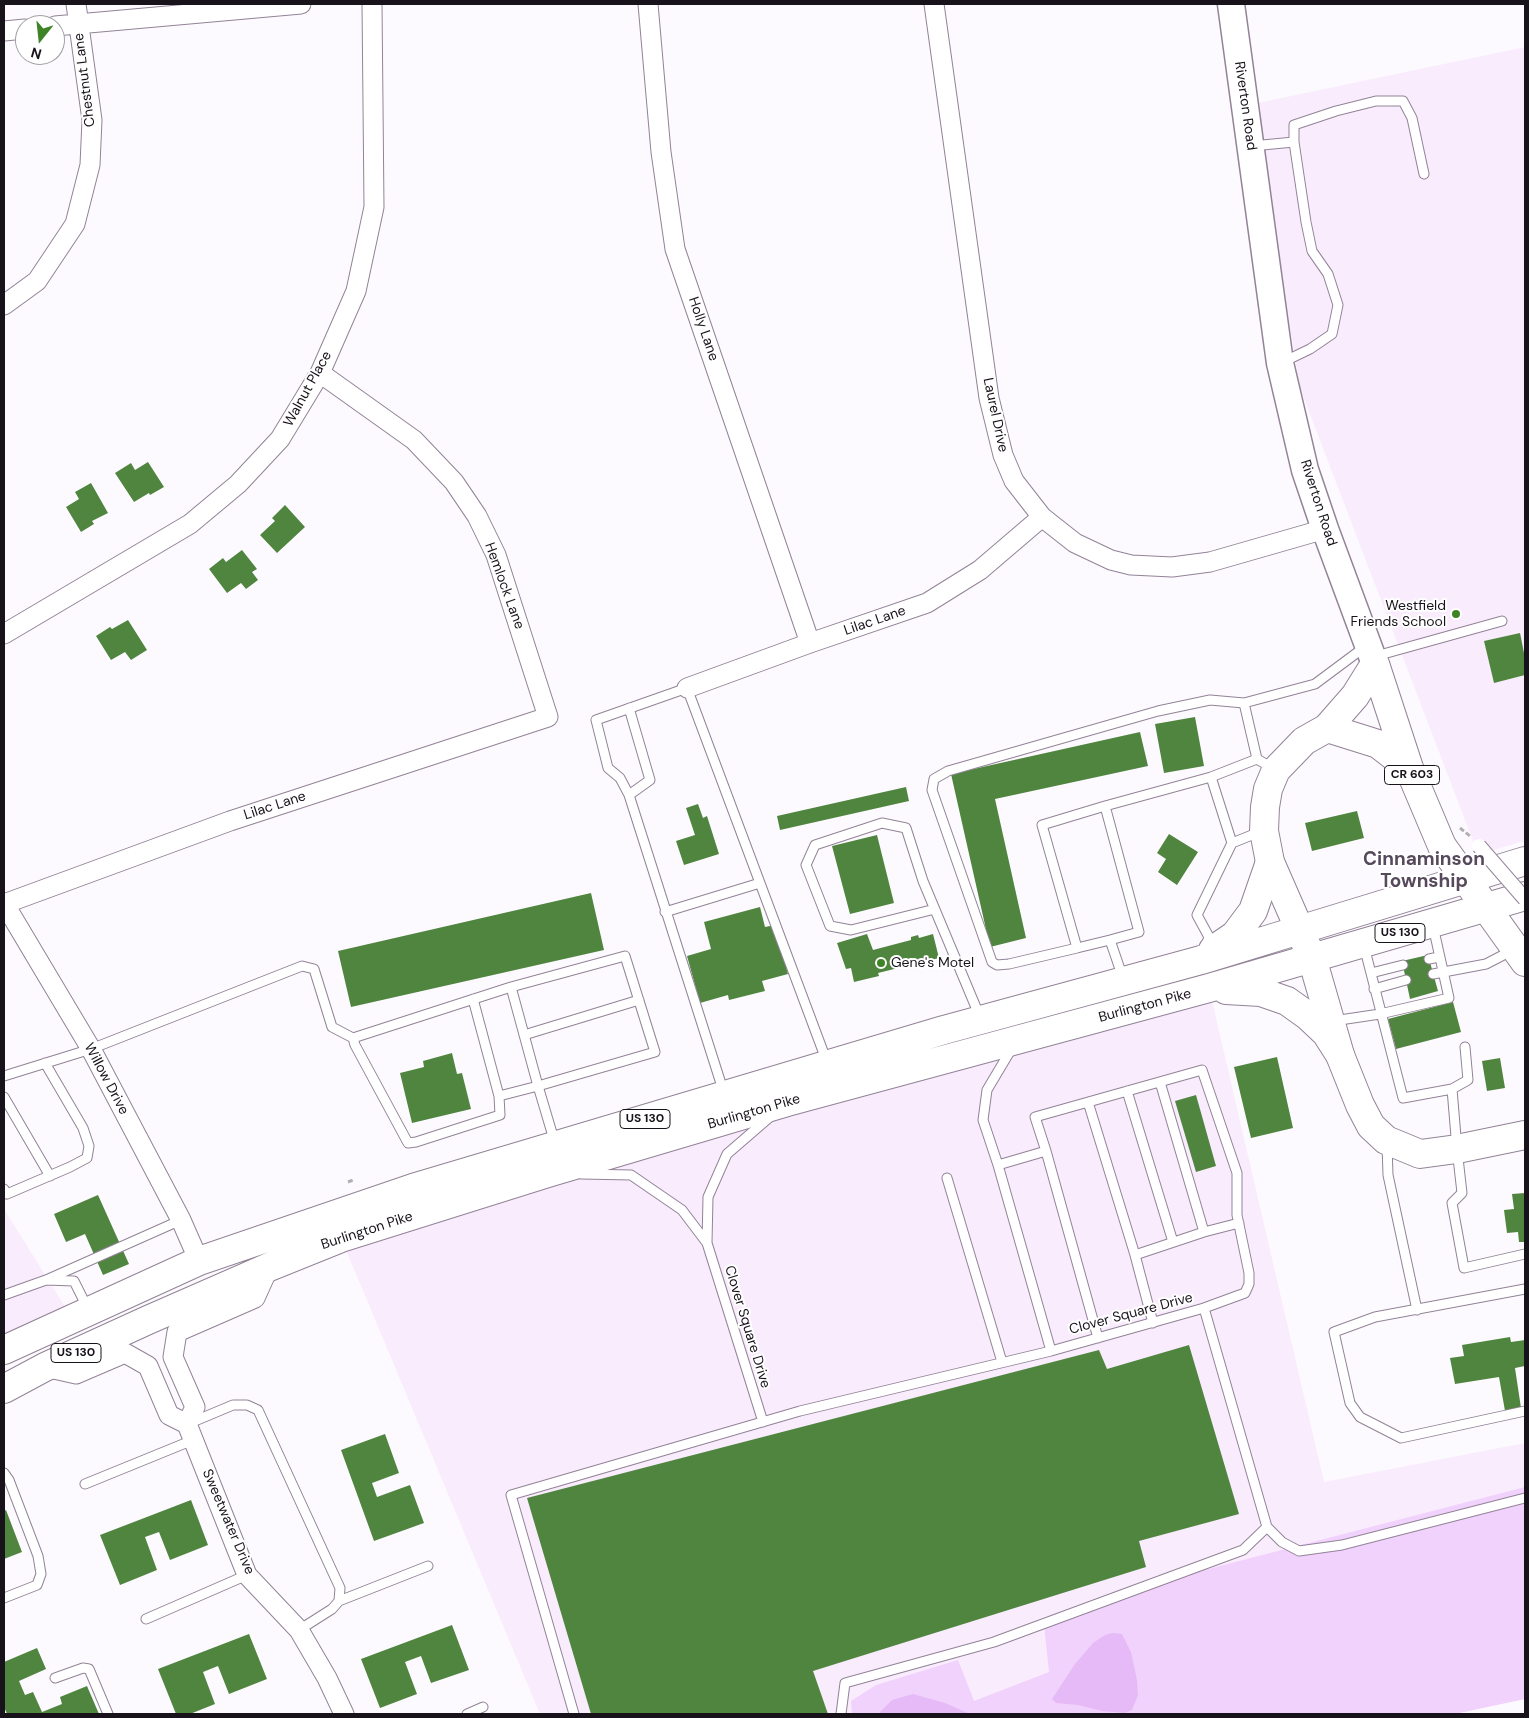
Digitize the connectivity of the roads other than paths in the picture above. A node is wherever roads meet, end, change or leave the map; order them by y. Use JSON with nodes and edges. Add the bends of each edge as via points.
{"nodes":[{"id":1,"x":76,"y":4,"type":"edge"},
{"id":2,"x":300,"y":4,"type":"edge"},
{"id":3,"x":372,"y":4,"type":"edge"},
{"id":4,"x":648,"y":4,"type":"edge"},
{"id":5,"x":934,"y":4,"type":"edge"},
{"id":6,"x":1231,"y":4,"type":"edge"},
{"id":7,"x":78,"y":24,"type":"junction"},
{"id":8,"x":65,"y":25,"type":"edge"},
{"id":9,"x":1294,"y":142,"type":"junction"},
{"id":10,"x":1250,"y":146,"type":"junction"},
{"id":11,"x":1424,"y":174,"type":"dead end"},
{"id":12,"x":4,"y":305,"type":"edge"},
{"id":13,"x":1280,"y":363,"type":"junction"},
{"id":14,"x":320,"y":373,"type":"junction"},
{"id":15,"x":1042,"y":517,"type":"junction"},
{"id":16,"x":1325,"y":529,"type":"junction"},
{"id":17,"x":1502,"y":621,"type":"dead end"},
{"id":18,"x":4,"y":634,"type":"edge"},
{"id":19,"x":810,"y":643,"type":"junction"},
{"id":20,"x":1372,"y":655,"type":"junction"},
{"id":21,"x":687,"y":688,"type":"junction"},
{"id":22,"x":1244,"y":703,"type":"junction"},
{"id":23,"x":629,"y":708,"type":"junction"},
{"id":24,"x":548,"y":717,"type":"joint"},
{"id":25,"x":1327,"y":728,"type":"junction"},
{"id":26,"x":1267,"y":765,"type":"junction"},
{"id":27,"x":1409,"y":768,"type":"junction"},
{"id":28,"x":1211,"y":777,"type":"junction"},
{"id":29,"x":629,"y":795,"type":"junction"},
{"id":30,"x":1105,"y":806,"type":"junction"},
{"id":31,"x":1264,"y":831,"type":"junction"},
{"id":32,"x":1232,"y":843,"type":"junction"},
{"id":33,"x":1479,"y":846,"type":"road end"},
{"id":34,"x":1525,"y":861,"type":"edge"},
{"id":35,"x":1270,"y":862,"type":"junction"},
{"id":36,"x":1465,"y":878,"type":"junction"},
{"id":37,"x":760,"y":883,"type":"junction"},
{"id":38,"x":1525,"y":897,"type":"edge"},
{"id":39,"x":4,"y":904,"type":"edge"},
{"id":40,"x":1486,"y":907,"type":"junction"},
{"id":41,"x":934,"y":909,"type":"junction"},
{"id":42,"x":665,"y":912,"type":"junction"},
{"id":43,"x":1432,"y":923,"type":"junction"},
{"id":44,"x":1300,"y":929,"type":"junction"},
{"id":45,"x":1110,"y":940,"type":"junction"},
{"id":46,"x":1364,"y":943,"type":"junction"},
{"id":47,"x":1077,"y":948,"type":"junction"},
{"id":48,"x":1520,"y":955,"type":"edge"},
{"id":49,"x":1440,"y":957,"type":"junction"},
{"id":50,"x":1312,"y":958,"type":"junction"},
{"id":51,"x":1429,"y":959,"type":"dead end"},
{"id":52,"x":1201,"y":960,"type":"junction"},
{"id":53,"x":1403,"y":965,"type":"dead end"},
{"id":54,"x":1438,"y":972,"type":"junction"},
{"id":55,"x":1371,"y":973,"type":"junction"},
{"id":56,"x":1124,"y":980,"type":"junction"},
{"id":57,"x":1406,"y":980,"type":"dead end"},
{"id":58,"x":511,"y":987,"type":"junction"},
{"id":59,"x":1209,"y":988,"type":"junction"},
{"id":60,"x":1374,"y":988,"type":"junction"},
{"id":61,"x":473,"y":999,"type":"junction"},
{"id":62,"x":639,"y":1000,"type":"junction"},
{"id":63,"x":1380,"y":1014,"type":"junction"},
{"id":64,"x":981,"y":1020,"type":"junction"},
{"id":65,"x":1330,"y":1021,"type":"junction"},
{"id":66,"x":524,"y":1034,"type":"junction"},
{"id":67,"x":353,"y":1038,"type":"junction"},
{"id":68,"x":1015,"y":1041,"type":"junction"},
{"id":69,"x":1464,"y":1047,"type":"dead end"},
{"id":70,"x":91,"y":1049,"type":"junction"},
{"id":71,"x":1340,"y":1055,"type":"junction"},
{"id":72,"x":44,"y":1063,"type":"junction"},
{"id":73,"x":828,"y":1064,"type":"junction"},
{"id":74,"x":4,"y":1076,"type":"edge"},
{"id":75,"x":1160,"y":1082,"type":"junction"},
{"id":76,"x":538,"y":1086,"type":"junction"},
{"id":77,"x":1452,"y":1089,"type":"junction"},
{"id":78,"x":1127,"y":1091,"type":"junction"},
{"id":79,"x":725,"y":1095,"type":"junction"},
{"id":80,"x":499,"y":1096,"type":"junction"},
{"id":81,"x":4,"y":1097,"type":"edge"},
{"id":82,"x":787,"y":1102,"type":"junction"},
{"id":83,"x":1088,"y":1102,"type":"junction"},
{"id":84,"x":1525,"y":1135,"type":"edge"},
{"id":85,"x":1386,"y":1140,"type":"junction"},
{"id":86,"x":556,"y":1146,"type":"junction"},
{"id":87,"x":1457,"y":1149,"type":"junction"},
{"id":88,"x":1046,"y":1151,"type":"junction"},
{"id":89,"x":998,"y":1165,"type":"junction"},
{"id":90,"x":548,"y":1173,"type":"junction"},
{"id":91,"x":50,"y":1176,"type":"junction"},
{"id":92,"x":947,"y":1178,"type":"dead end"},
{"id":93,"x":4,"y":1189,"type":"edge"},
{"id":94,"x":181,"y":1220,"type":"junction"},
{"id":95,"x":1239,"y":1223,"type":"junction"},
{"id":96,"x":1204,"y":1232,"type":"junction"},
{"id":97,"x":1172,"y":1242,"type":"junction"},
{"id":98,"x":707,"y":1243,"type":"junction"},
{"id":99,"x":1135,"y":1254,"type":"junction"},
{"id":100,"x":1525,"y":1254,"type":"edge"},
{"id":101,"x":199,"y":1261,"type":"junction"},
{"id":102,"x":269,"y":1267,"type":"junction"},
{"id":103,"x":46,"y":1280,"type":"junction"},
{"id":104,"x":1525,"y":1289,"type":"edge"},
{"id":105,"x":5,"y":1291,"type":"edge"},
{"id":106,"x":1204,"y":1308,"type":"junction"},
{"id":107,"x":1417,"y":1310,"type":"junction"},
{"id":108,"x":89,"y":1311,"type":"junction"},
{"id":109,"x":1153,"y":1322,"type":"junction"},
{"id":110,"x":1098,"y":1338,"type":"junction"},
{"id":111,"x":7,"y":1347,"type":"edge"},
{"id":112,"x":1051,"y":1350,"type":"junction"},
{"id":113,"x":1002,"y":1362,"type":"junction"},
{"id":114,"x":45,"y":1367,"type":"junction"},
{"id":115,"x":4,"y":1389,"type":"edge"},
{"id":116,"x":1525,"y":1411,"type":"edge"},
{"id":117,"x":763,"y":1422,"type":"junction"},
{"id":118,"x":190,"y":1432,"type":"junction"},
{"id":119,"x":4,"y":1473,"type":"edge"},
{"id":120,"x":85,"y":1484,"type":"dead end"},
{"id":121,"x":1525,"y":1498,"type":"edge"},
{"id":122,"x":1267,"y":1527,"type":"junction"},
{"id":123,"x":428,"y":1566,"type":"dead end"},
{"id":124,"x":247,"y":1575,"type":"junction"},
{"id":125,"x":4,"y":1598,"type":"edge"},
{"id":126,"x":339,"y":1601,"type":"junction"},
{"id":127,"x":146,"y":1619,"type":"dead end"},
{"id":128,"x":299,"y":1630,"type":"junction"},
{"id":129,"x":55,"y":1678,"type":"dead end"},
{"id":130,"x":483,"y":1707,"type":"dead end"},
{"id":131,"x":108,"y":1714,"type":"edge"},
{"id":132,"x":344,"y":1714,"type":"edge"},
{"id":133,"x":467,"y":1714,"type":"edge"},
{"id":134,"x":574,"y":1714,"type":"edge"},
{"id":135,"x":841,"y":1714,"type":"edge"}],
"edges":[{"from":1,"to":7,"type":"street","name":"Chestnut Lane"},
{"from":2,"to":7,"type":"street"},
{"from":3,"to":14,"type":"street","name":"Walnut Place","via":[[374,207],[356,291]]},
{"from":4,"to":19,"type":"street","name":"Holly Lane","via":[[661,152],[675,249]]},
{"from":5,"to":15,"type":"street","name":"Laurel Drive","via":[[989,398],[1003,455],[1014,481]]},
{"from":6,"to":10,"type":"main road","name":"Riverton Road","number":"CR 603"},
{"from":7,"to":8,"type":"street"},
{"from":7,"to":12,"type":"street","name":"Chestnut Lane","via":[[92,120],[90,165],[76,224],[37,281]]},
{"from":9,"to":10,"type":"lane"},
{"from":9,"to":11,"type":"lane","via":[[1294,125],[1376,101],[1403,100],[1412,118]]},
{"from":9,"to":13,"type":"lane","via":[[1312,250],[1328,274],[1338,305],[1332,334]]},
{"from":10,"to":13,"type":"main road","name":"Riverton Road","number":"CR 603"},
{"from":13,"to":16,"type":"main road","name":"Riverton Road","number":"CR 603","via":[[1306,470]]},
{"from":14,"to":18,"type":"street","name":"Walnut Place","via":[[280,438],[238,484],[190,524]]},
{"from":14,"to":24,"type":"street","name":"Hemlock Lane","via":[[414,440],[454,482],[477,516],[496,555]]},
{"from":15,"to":16,"type":"street","name":"Laurel Drive","via":[[1075,543],[1111,560],[1131,565],[1172,567],[1210,562]]},
{"from":15,"to":19,"type":"street","name":"Lilac Lane","via":[[980,570],[927,603]]},
{"from":16,"to":20,"type":"main road","name":"Riverton Road","number":"CR 603"},
{"from":17,"to":20,"type":"lane"},
{"from":19,"to":21,"type":"street","name":"Lilac Lane"},
{"from":20,"to":22,"type":"lane","via":[[1315,684]]},
{"from":20,"to":25,"type":"main road","via":[[1355,696]]},
{"from":20,"to":27,"type":"main road","name":"Riverton Road","number":"CR 603"},
{"from":21,"to":23,"type":"lane"},
{"from":21,"to":37,"type":"lane"},
{"from":22,"to":26,"type":"lane"},
{"from":22,"to":47,"type":"lane","via":[[1210,700],[1158,711],[948,771],[934,779],[932,790],[992,962],[1009,964]]},
{"from":23,"to":29,"type":"lane","via":[[650,780]]},
{"from":23,"to":29,"type":"lane","via":[[596,720],[608,768],[620,778]]},
{"from":24,"to":39,"type":"street","name":"Lilac Lane","via":[[230,821]]},
{"from":25,"to":26,"type":"main road"},
{"from":25,"to":27,"type":"main road","via":[[1378,744]]},
{"from":26,"to":28,"type":"lane"},
{"from":26,"to":31,"type":"main road"},
{"from":27,"to":36,"type":"main road","name":"Riverton Road","number":"CR 603","via":[[1442,846]]},
{"from":28,"to":30,"type":"lane"},
{"from":28,"to":32,"type":"lane"},
{"from":29,"to":42,"type":"lane"},
{"from":30,"to":45,"type":"lane","via":[[1139,932]]},
{"from":30,"to":47,"type":"lane","via":[[1042,825]]},
{"from":31,"to":32,"type":"lane"},
{"from":31,"to":35,"type":"main road"},
{"from":32,"to":52,"type":"lane","via":[[1197,915],[1209,937]]},
{"from":33,"to":38,"type":"street","bridge":true},
{"from":34,"to":36,"type":"main road","name":"Burlington Pike","number":"US 130"},
{"from":35,"to":44,"type":"main road"},
{"from":35,"to":52,"type":"main road","via":[[1253,912],[1235,935]]},
{"from":36,"to":40,"type":"main road","name":"Riverton Road","number":"CR 603"},
{"from":36,"to":44,"type":"main road","name":"Burlington Pike","number":"US 130"},
{"from":37,"to":42,"type":"lane"},
{"from":37,"to":73,"type":"lane"},
{"from":38,"to":40,"type":"main road","name":"Burlington Pike","number":"US 130"},
{"from":39,"to":70,"type":"street","name":"Willow Drive"},
{"from":40,"to":43,"type":"main road","name":"Burlington Pike","number":"US 130"},
{"from":40,"to":48,"type":"main road","name":"Riverton Road","number":"CR 603"},
{"from":41,"to":41,"type":"lane","via":[[906,828],[882,823],[816,845],[806,865],[830,926],[852,930]]},
{"from":41,"to":64,"type":"lane"},
{"from":42,"to":79,"type":"lane"},
{"from":43,"to":46,"type":"main road","name":"Burlington Pike","number":"US 130"},
{"from":43,"to":49,"type":"lane"},
{"from":44,"to":50,"type":"main road"},
{"from":44,"to":52,"type":"main road","name":"Burlington Pike","number":"US 130"},
{"from":45,"to":47,"type":"lane"},
{"from":45,"to":56,"type":"lane"},
{"from":46,"to":50,"type":"main road","name":"Burlington Pike","number":"US 130"},
{"from":46,"to":55,"type":"lane"},
{"from":48,"to":54,"type":"lane"},
{"from":49,"to":51,"type":"lane"},
{"from":49,"to":54,"type":"lane"},
{"from":50,"to":59,"type":"main road","name":"Burlington Pike","number":"US 130"},
{"from":50,"to":65,"type":"main road"},
{"from":52,"to":56,"type":"main road","name":"Burlington Pike","number":"US 130"},
{"from":53,"to":55,"type":"lane"},
{"from":54,"to":63,"type":"lane","via":[[1449,998]]},
{"from":55,"to":60,"type":"lane"},
{"from":56,"to":64,"type":"main road","name":"Burlington Pike","number":"US 130"},
{"from":57,"to":60,"type":"lane"},
{"from":58,"to":61,"type":"lane"},
{"from":58,"to":62,"type":"lane","via":[[625,956]]},
{"from":58,"to":66,"type":"lane"},
{"from":59,"to":68,"type":"main road","name":"Burlington Pike","number":"US 130"},
{"from":59,"to":71,"type":"main road","via":[[1261,992],[1287,1001],[1326,1033]]},
{"from":60,"to":63,"type":"lane"},
{"from":61,"to":67,"type":"lane"},
{"from":61,"to":80,"type":"lane"},
{"from":62,"to":66,"type":"lane"},
{"from":62,"to":76,"type":"lane","via":[[655,1052]]},
{"from":63,"to":65,"type":"lane"},
{"from":63,"to":77,"type":"lane","via":[[1402,1098]]},
{"from":64,"to":73,"type":"main road","name":"Burlington Pike","number":"US 130"},
{"from":65,"to":71,"type":"main road"},
{"from":66,"to":76,"type":"lane"},
{"from":67,"to":70,"type":"lane","via":[[332,1027],[314,969],[302,966]]},
{"from":67,"to":80,"type":"lane","via":[[408,1142],[500,1115]]},
{"from":68,"to":82,"type":"main road","name":"Burlington Pike","number":"US 130"},
{"from":68,"to":89,"type":"lane","via":[[988,1090],[983,1120]]},
{"from":69,"to":77,"type":"lane","via":[[1468,1080]]},
{"from":70,"to":72,"type":"lane"},
{"from":70,"to":94,"type":"street","name":"Willow Drive"},
{"from":71,"to":85,"type":"main road","via":[[1371,1126]]},
{"from":72,"to":74,"type":"lane"},
{"from":72,"to":91,"type":"lane","via":[[83,1128],[89,1146],[87,1158]]},
{"from":73,"to":79,"type":"main road","name":"Burlington Pike","number":"US 130"},
{"from":75,"to":78,"type":"lane"},
{"from":75,"to":95,"type":"lane","via":[[1202,1070],[1237,1172]]},
{"from":75,"to":96,"type":"lane"},
{"from":76,"to":80,"type":"lane"},
{"from":76,"to":86,"type":"lane"},
{"from":77,"to":87,"type":"lane"},
{"from":78,"to":83,"type":"lane"},
{"from":78,"to":97,"type":"lane"},
{"from":79,"to":86,"type":"main road","name":"Burlington Pike","number":"US 130"},
{"from":81,"to":91,"type":"lane"},
{"from":82,"to":90,"type":"main road","name":"Burlington Pike","number":"US 130"},
{"from":82,"to":98,"type":"lane","name":"Clover Square Drive","via":[[726,1154],[708,1197]]},
{"from":83,"to":88,"type":"lane","via":[[1035,1117]]},
{"from":83,"to":99,"type":"lane"},
{"from":84,"to":87,"type":"main road"},
{"from":85,"to":87,"type":"main road","via":[[1420,1154]]},
{"from":85,"to":107,"type":"lane","via":[[1388,1175]]},
{"from":86,"to":101,"type":"main road","name":"Burlington Pike","number":"US 130","via":[[413,1188]]},
{"from":87,"to":100,"type":"lane","via":[[1462,1193],[1452,1203],[1464,1268]]},
{"from":88,"to":89,"type":"lane"},
{"from":88,"to":110,"type":"lane"},
{"from":89,"to":112,"type":"lane"},
{"from":90,"to":98,"type":"lane","name":"Clover Square Drive","via":[[631,1175],[682,1210]]},
{"from":90,"to":102,"type":"main road","name":"Burlington Pike","number":"US 130","via":[[341,1238]]},
{"from":91,"to":93,"type":"lane","via":[[7,1194]]},
{"from":92,"to":113,"type":"lane"},
{"from":94,"to":101,"type":"street","name":"Willow Drive"},
{"from":94,"to":103,"type":"lane"},
{"from":95,"to":96,"type":"lane"},
{"from":95,"to":106,"type":"lane","via":[[1249,1284],[1245,1292]]},
{"from":96,"to":97,"type":"lane"},
{"from":97,"to":99,"type":"lane"},
{"from":98,"to":117,"type":"lane","name":"Clover Square Drive"},
{"from":99,"to":109,"type":"lane"},
{"from":101,"to":108,"type":"main road","name":"Burlington Pike","number":"US 130"},
{"from":102,"to":114,"type":"main road","name":"Burlington Pike","number":"US 130"},
{"from":102,"to":118,"type":"street","via":[[255,1298],[177,1332],[173,1357],[195,1407]]},
{"from":103,"to":105,"type":"lane"},
{"from":103,"to":108,"type":"lane","via":[[74,1281]]},
{"from":104,"to":107,"type":"lane"},
{"from":106,"to":109,"type":"lane","name":"Clover Square Drive"},
{"from":106,"to":122,"type":"lane","name":"Clover Square Drive"},
{"from":107,"to":116,"type":"lane","via":[[1375,1317],[1334,1332],[1350,1403],[1360,1417],[1401,1438]]},
{"from":108,"to":111,"type":"main road","name":"Burlington Pike","number":"US 130"},
{"from":109,"to":110,"type":"lane","name":"Clover Square Drive"},
{"from":110,"to":112,"type":"lane","name":"Clover Square Drive"},
{"from":112,"to":113,"type":"lane","name":"Clover Square Drive"},
{"from":113,"to":117,"type":"lane","name":"Clover Square Drive","via":[[800,1410]]},
{"from":114,"to":115,"type":"main road","name":"Burlington Pike","number":"US 130"},
{"from":114,"to":118,"type":"street","via":[[76,1374],[125,1353],[148,1366],[169,1415]]},
{"from":117,"to":134,"type":"lane","via":[[511,1495]]},
{"from":118,"to":120,"type":"lane"},
{"from":118,"to":124,"type":"street","name":"Sweetwater Drive"},
{"from":118,"to":126,"type":"lane","via":[[233,1405],[247,1405],[258,1410],[340,1588]]},
{"from":119,"to":125,"type":"lane","via":[[38,1556],[41,1574],[37,1585]]},
{"from":121,"to":122,"type":"lane","via":[[1342,1545],[1299,1550],[1282,1542]]},
{"from":122,"to":135,"type":"lane","via":[[1243,1550],[1022,1632],[845,1683]]},
{"from":123,"to":126,"type":"lane"},
{"from":124,"to":127,"type":"lane"},
{"from":124,"to":128,"type":"street","name":"Sweetwater Drive"},
{"from":126,"to":128,"type":"lane"},
{"from":128,"to":132,"type":"street","name":"Sweetwater Drive"},
{"from":129,"to":131,"type":"lane","via":[[83,1668],[89,1669]]},
{"from":130,"to":133,"type":"lane"}]}
